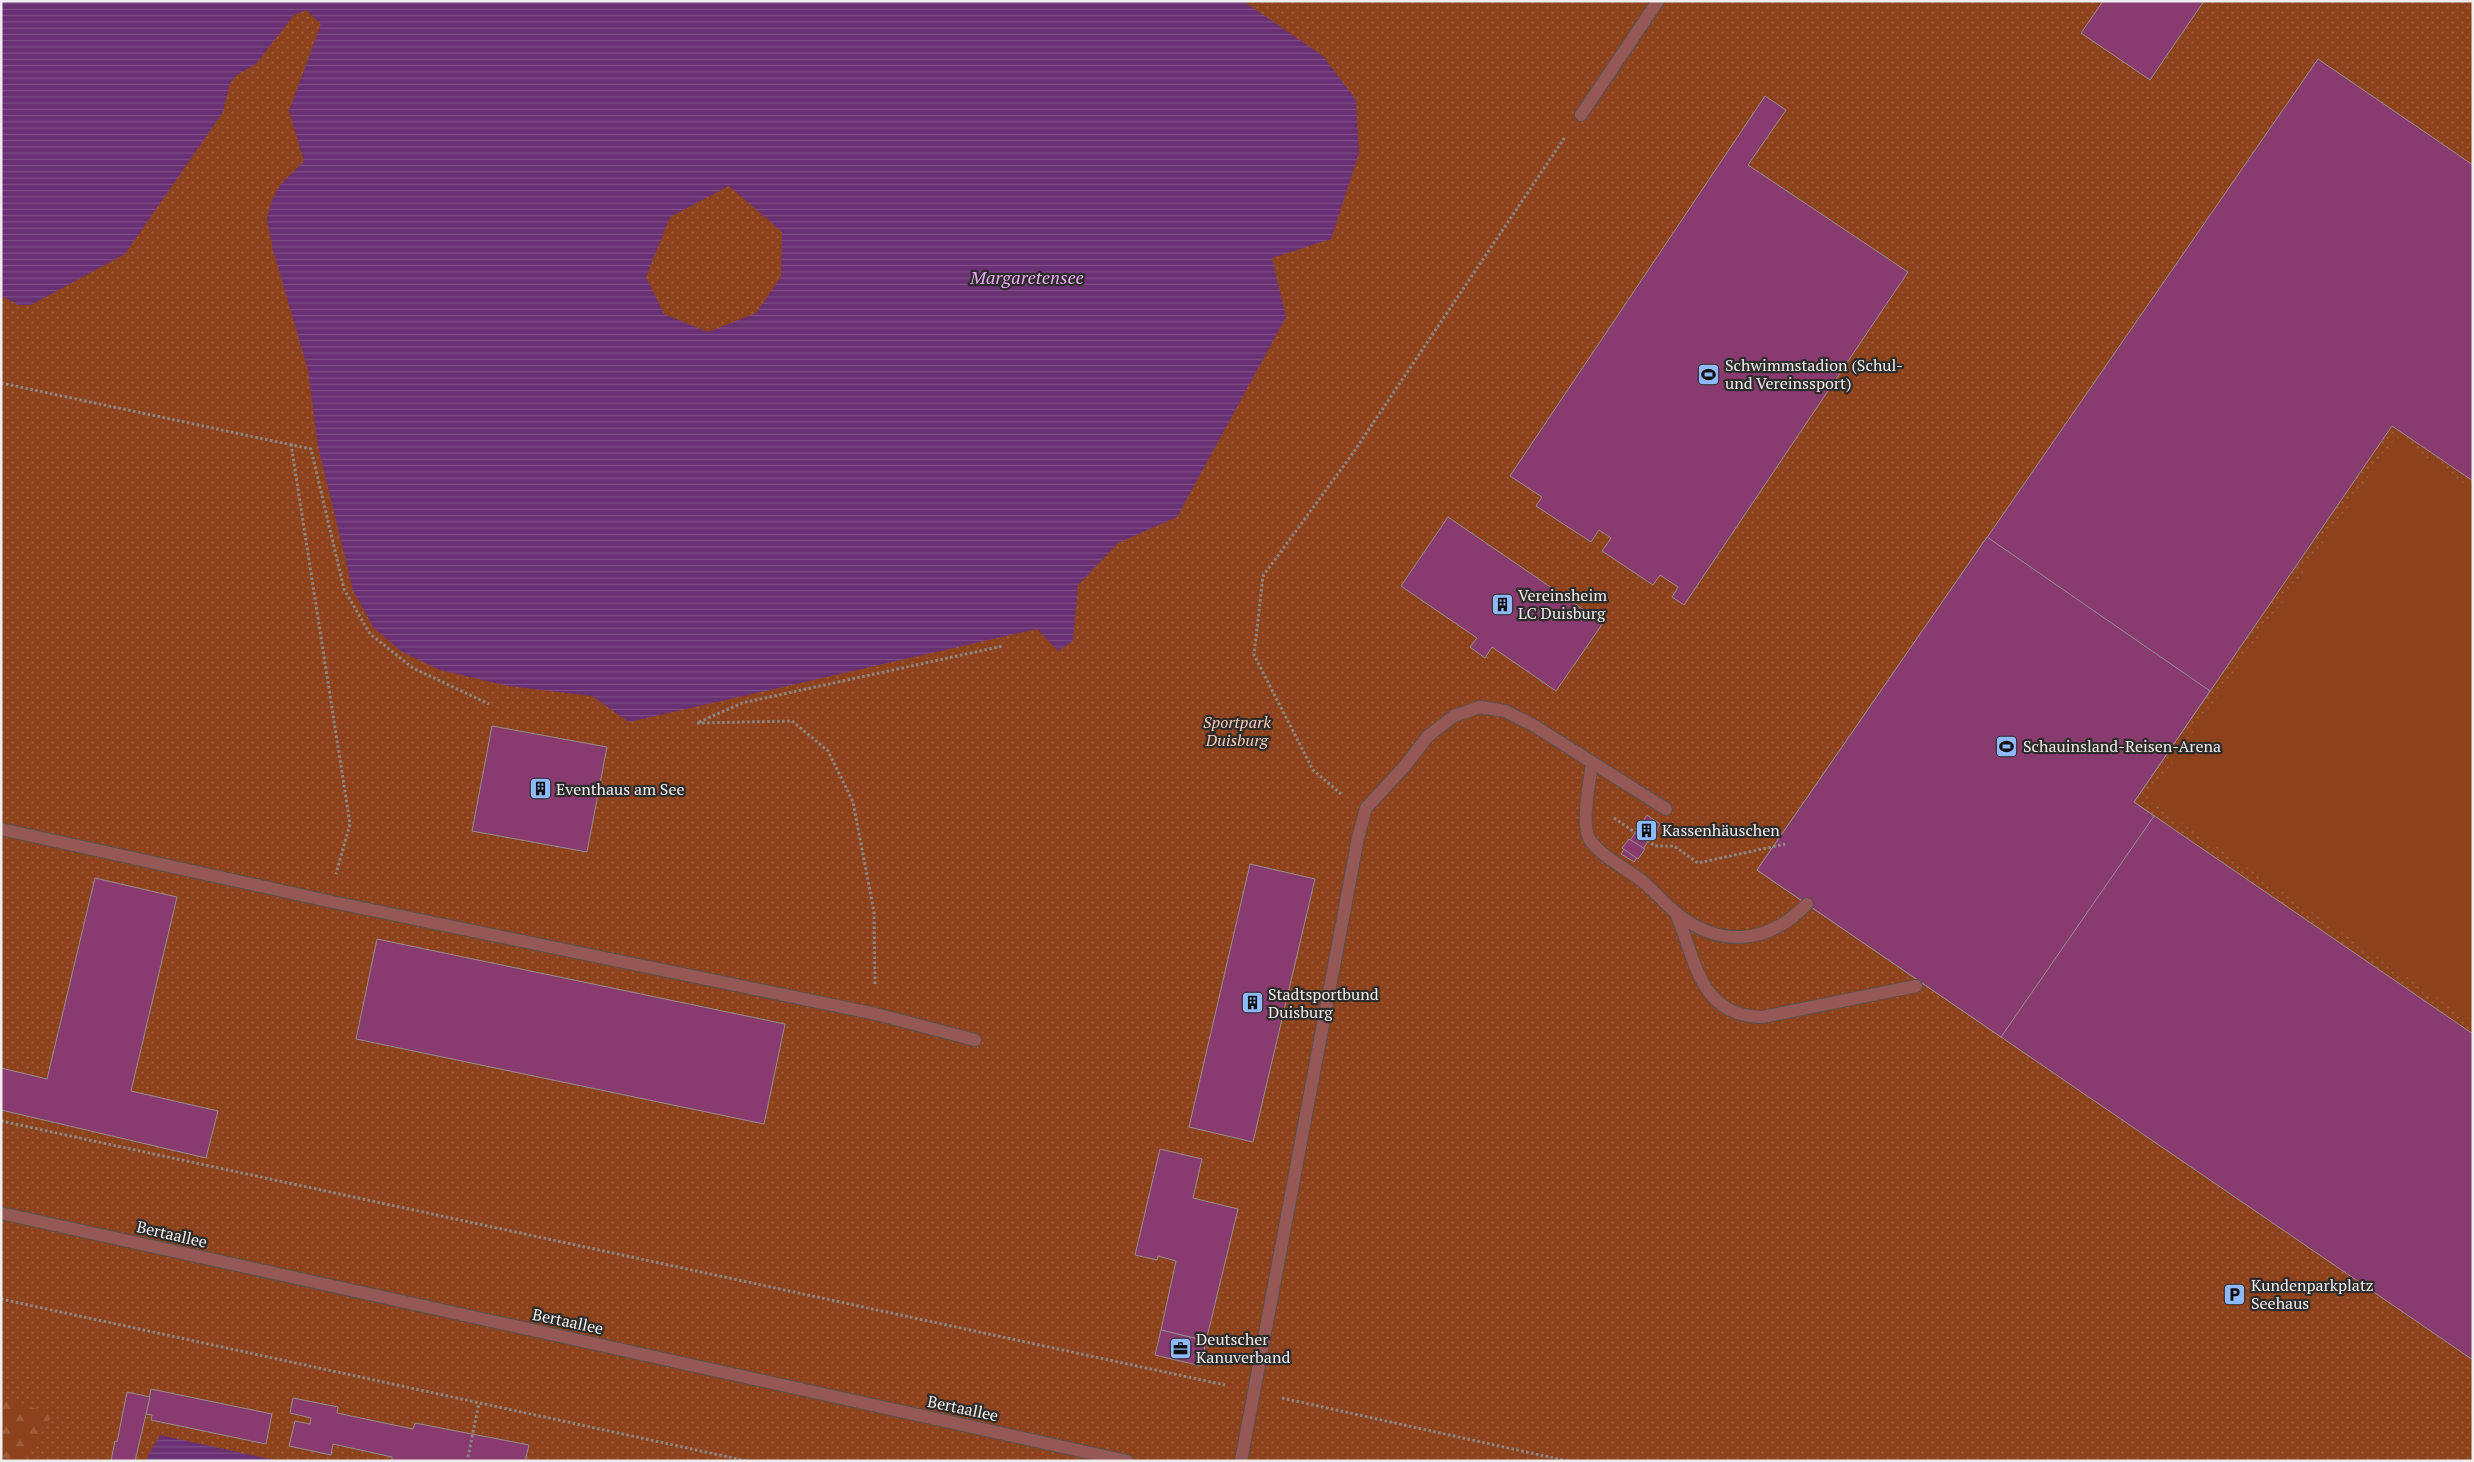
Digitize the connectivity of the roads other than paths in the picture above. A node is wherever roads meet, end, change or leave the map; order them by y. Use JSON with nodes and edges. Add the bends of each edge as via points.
{"nodes":[{"id":1,"x":1658,"y":1,"type":"edge"},
{"id":2,"x":1581,"y":115,"type":"road end"},
{"id":3,"x":1592,"y":762,"type":"junction"},
{"id":4,"x":1666,"y":809,"type":"dead end"},
{"id":5,"x":1,"y":829,"type":"edge"},
{"id":6,"x":1806,"y":904,"type":"dead end"},
{"id":7,"x":1676,"y":913,"type":"junction"},
{"id":8,"x":1916,"y":986,"type":"dead end"},
{"id":9,"x":975,"y":1040,"type":"dead end"},
{"id":10,"x":1,"y":1213,"type":"edge"},
{"id":11,"x":1127,"y":1461,"type":"edge"},
{"id":12,"x":1241,"y":1461,"type":"edge"}],
"edges":[{"from":1,"to":2,"type":"street"},
{"from":3,"to":4,"type":"street"},
{"from":3,"to":7,"type":"street","via":[[1585,827],[1589,839]]},
{"from":3,"to":12,"type":"street","via":[[1505,711],[1480,707],[1454,716],[1428,736],[1366,808]]},
{"from":5,"to":9,"type":"street","via":[[328,901],[876,1014]]},
{"from":6,"to":7,"type":"street","via":[[1783,925],[1766,934],[1745,937],[1705,931]]},
{"from":7,"to":8,"type":"street","via":[[1705,989],[1727,1011],[1745,1017],[1763,1017]]},
{"from":10,"to":11,"type":"street","name":"Bertaallee"}]}
